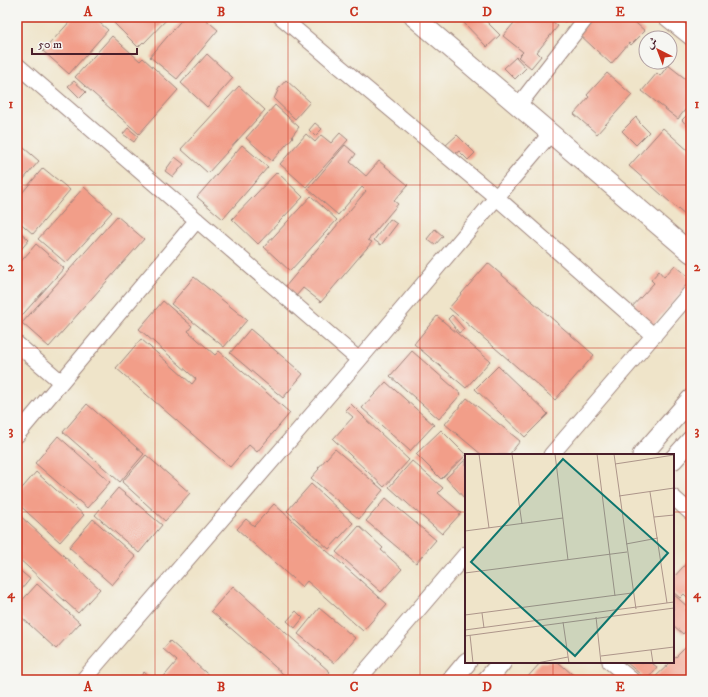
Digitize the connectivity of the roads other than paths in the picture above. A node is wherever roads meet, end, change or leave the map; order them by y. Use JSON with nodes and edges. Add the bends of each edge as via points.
{"nodes":[{"id":1,"x":281,"y":17,"type":"edge"},
{"id":2,"x":414,"y":17,"type":"edge"},
{"id":3,"x":588,"y":17,"type":"edge"},
{"id":4,"x":665,"y":17,"type":"edge"},
{"id":5,"x":691,"y":38,"type":"edge"},
{"id":6,"x":17,"y":65,"type":"edge"},
{"id":7,"x":518,"y":106,"type":"junction"},
{"id":8,"x":551,"y":133,"type":"junction"},
{"id":9,"x":496,"y":197,"type":"junction"},
{"id":10,"x":196,"y":220,"type":"junction"},
{"id":11,"x":691,"y":253,"type":"edge"},
{"id":12,"x":691,"y":292,"type":"edge"},
{"id":13,"x":654,"y":336,"type":"junction"},
{"id":14,"x":17,"y":344,"type":"edge"},
{"id":15,"x":359,"y":360,"type":"junction"},
{"id":16,"x":61,"y":382,"type":"junction"},
{"id":17,"x":691,"y":399,"type":"edge"},
{"id":18,"x":17,"y":434,"type":"edge"},
{"id":19,"x":691,"y":440,"type":"edge"},
{"id":20,"x":552,"y":454,"type":"edge"},
{"id":21,"x":643,"y":454,"type":"edge"},
{"id":22,"x":674,"y":459,"type":"edge"},
{"id":23,"x":674,"y":498,"type":"edge"},
{"id":24,"x":691,"y":513,"type":"edge"},
{"id":25,"x":465,"y":555,"type":"edge"},
{"id":26,"x":465,"y":663,"type":"edge"},
{"id":27,"x":501,"y":663,"type":"edge"},
{"id":28,"x":611,"y":663,"type":"edge"},
{"id":29,"x":83,"y":680,"type":"edge"},
{"id":30,"x":358,"y":680,"type":"edge"},
{"id":31,"x":452,"y":680,"type":"edge"},
{"id":32,"x":487,"y":680,"type":"edge"},
{"id":33,"x":632,"y":680,"type":"edge"}],
"edges":[{"from":1,"to":9,"type":"street"},
{"from":2,"to":7,"type":"street"},
{"from":3,"to":7,"type":"street"},
{"from":4,"to":5,"type":"street"},
{"from":6,"to":10,"type":"street"},
{"from":7,"to":8,"type":"street"},
{"from":8,"to":9,"type":"street"},
{"from":8,"to":11,"type":"street"},
{"from":9,"to":13,"type":"street"},
{"from":9,"to":15,"type":"street"},
{"from":10,"to":15,"type":"street"},
{"from":10,"to":16,"type":"street"},
{"from":12,"to":13,"type":"street"},
{"from":13,"to":20,"type":"street"},
{"from":14,"to":16,"type":"street"},
{"from":15,"to":29,"type":"street"},
{"from":16,"to":18,"type":"street"},
{"from":17,"to":21,"type":"street"},
{"from":19,"to":22,"type":"street"},
{"from":23,"to":24,"type":"street"},
{"from":25,"to":30,"type":"street"},
{"from":26,"to":31,"type":"street"},
{"from":27,"to":32,"type":"street"},
{"from":28,"to":33,"type":"street"}]}
